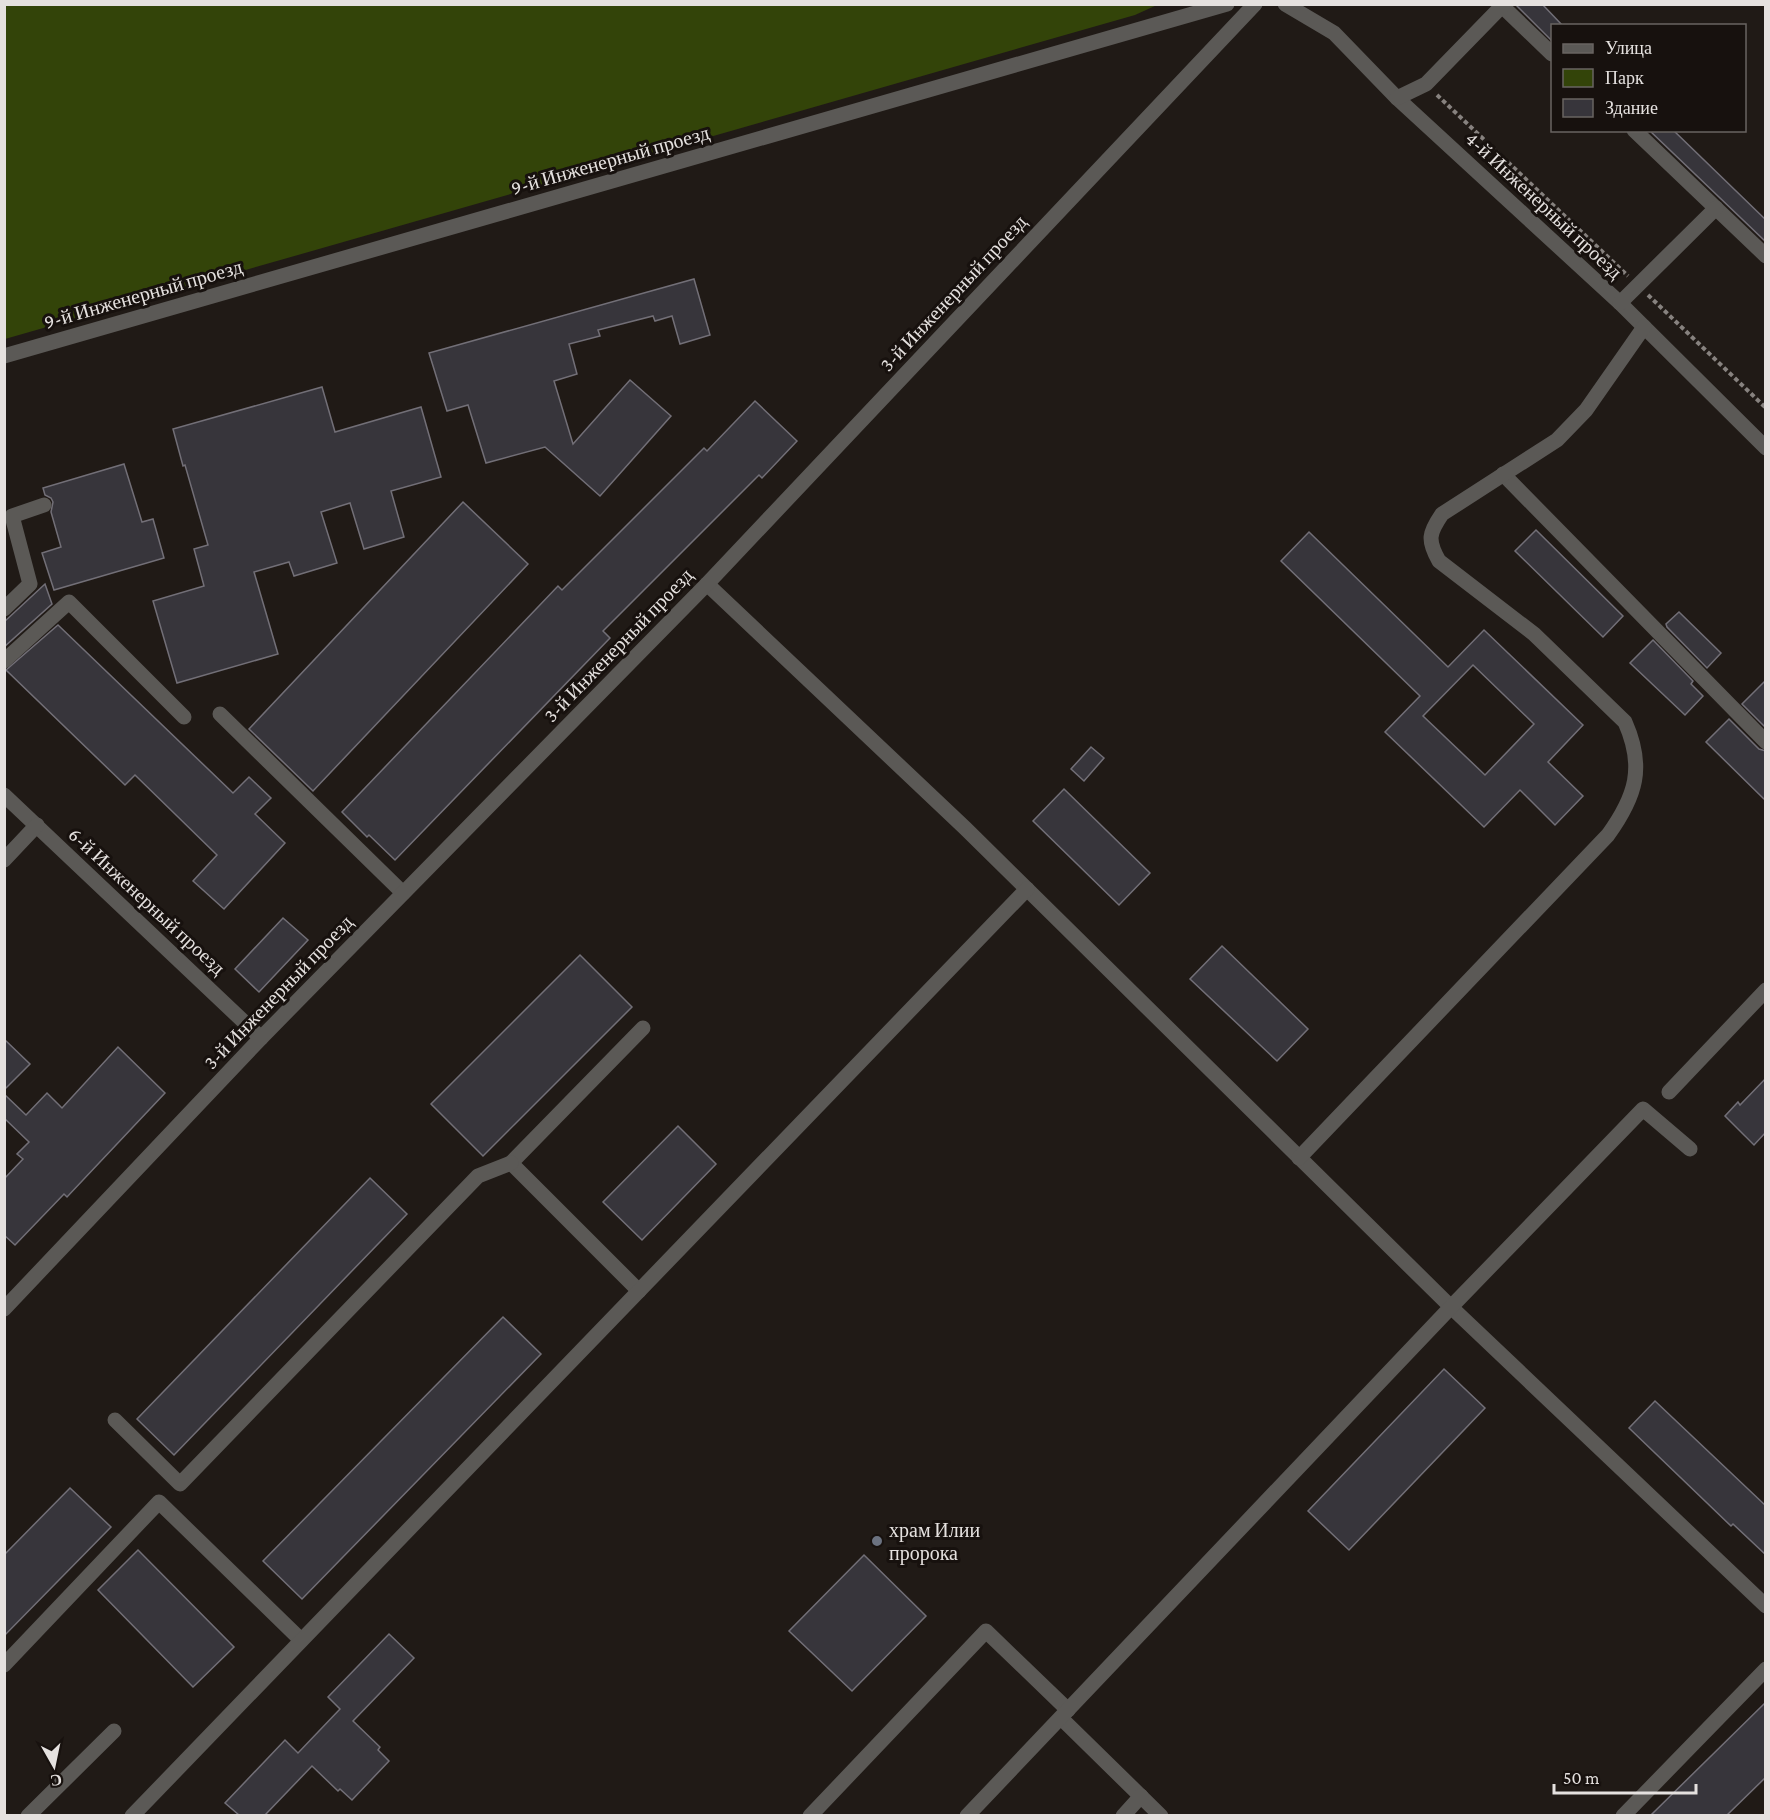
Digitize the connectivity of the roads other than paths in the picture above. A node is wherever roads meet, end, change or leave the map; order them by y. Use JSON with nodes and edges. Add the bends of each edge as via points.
{"nodes":[{"id":1,"x":1227,"y":4,"type":"edge"},
{"id":2,"x":1255,"y":4,"type":"edge"},
{"id":3,"x":1285,"y":4,"type":"edge"},
{"id":4,"x":1501,"y":5,"type":"edge"},
{"id":5,"x":1551,"y":53,"type":"edge"},
{"id":6,"x":1397,"y":98,"type":"junction"},
{"id":7,"x":1636,"y":132,"type":"edge"},
{"id":8,"x":1716,"y":208,"type":"junction"},
{"id":9,"x":1766,"y":256,"type":"edge"},
{"id":10,"x":1620,"y":303,"type":"junction"},
{"id":11,"x":1644,"y":327,"type":"junction"},
{"id":12,"x":4,"y":356,"type":"edge"},
{"id":13,"x":1766,"y":448,"type":"edge"},
{"id":14,"x":1503,"y":474,"type":"junction"},
{"id":15,"x":44,"y":505,"type":"dead end"},
{"id":16,"x":707,"y":584,"type":"junction"},
{"id":17,"x":4,"y":609,"type":"edge"},
{"id":18,"x":4,"y":661,"type":"edge"},
{"id":19,"x":220,"y":714,"type":"dead end"},
{"id":20,"x":184,"y":717,"type":"dead end"},
{"id":21,"x":1766,"y":742,"type":"edge"},
{"id":22,"x":4,"y":795,"type":"edge"},
{"id":23,"x":37,"y":825,"type":"junction"},
{"id":24,"x":4,"y":860,"type":"edge"},
{"id":25,"x":1028,"y":889,"type":"junction"},
{"id":26,"x":403,"y":893,"type":"junction"},
{"id":27,"x":1766,"y":990,"type":"edge"},
{"id":28,"x":644,"y":1028,"type":"dead end"},
{"id":29,"x":261,"y":1038,"type":"junction"},
{"id":30,"x":1669,"y":1092,"type":"dead end"},
{"id":31,"x":1690,"y":1149,"type":"dead end"},
{"id":32,"x":1299,"y":1158,"type":"junction"},
{"id":33,"x":511,"y":1163,"type":"junction"},
{"id":34,"x":639,"y":1291,"type":"junction"},
{"id":35,"x":1450,"y":1307,"type":"junction"},
{"id":36,"x":4,"y":1309,"type":"edge"},
{"id":37,"x":115,"y":1420,"type":"dead end"},
{"id":38,"x":1766,"y":1606,"type":"edge"},
{"id":39,"x":301,"y":1641,"type":"junction"},
{"id":40,"x":4,"y":1665,"type":"edge"},
{"id":41,"x":1766,"y":1669,"type":"edge"},
{"id":42,"x":1064,"y":1714,"type":"junction"},
{"id":43,"x":114,"y":1731,"type":"dead end"},
{"id":44,"x":1141,"y":1796,"type":"junction"},
{"id":45,"x":28,"y":1815,"type":"edge"},
{"id":46,"x":132,"y":1815,"type":"edge"},
{"id":47,"x":810,"y":1815,"type":"edge"},
{"id":48,"x":967,"y":1815,"type":"edge"},
{"id":49,"x":1123,"y":1815,"type":"edge"},
{"id":50,"x":1161,"y":1815,"type":"edge"},
{"id":51,"x":1623,"y":1815,"type":"edge"}],
"edges":[{"from":1,"to":12,"type":"street","name":"9-й Инженерный проезд"},
{"from":2,"to":16,"type":"street","name":"3-й Инженерный проезд"},
{"from":3,"to":6,"type":"street","name":"4-й Инженерный проезд","via":[[1334,33]]},
{"from":4,"to":5,"type":"street"},
{"from":4,"to":6,"type":"street","via":[[1426,84]]},
{"from":6,"to":10,"type":"street","name":"4-й Инженерный проезд"},
{"from":7,"to":8,"type":"street"},
{"from":8,"to":9,"type":"street"},
{"from":8,"to":10,"type":"street"},
{"from":10,"to":11,"type":"street","name":"4-й Инженерный проезд"},
{"from":11,"to":13,"type":"street","name":"4-й Инженерный проезд"},
{"from":11,"to":14,"type":"street","via":[[1586,410],[1557,440]]},
{"from":14,"to":21,"type":"street"},
{"from":14,"to":32,"type":"street","via":[[1442,514],[1432,528],[1431,546],[1439,561],[1534,634],[1625,722],[1637,765],[1634,789],[1608,835]]},
{"from":15,"to":17,"type":"street","via":[[12,516],[30,584]]},
{"from":16,"to":25,"type":"street"},
{"from":16,"to":26,"type":"street","name":"3-й Инженерный проезд"},
{"from":18,"to":20,"type":"street","via":[[69,602]]},
{"from":19,"to":26,"type":"street"},
{"from":22,"to":23,"type":"street","name":"6-й Инженерный проезд"},
{"from":23,"to":24,"type":"street"},
{"from":23,"to":29,"type":"street","name":"6-й Инженерный проезд"},
{"from":25,"to":32,"type":"street"},
{"from":25,"to":34,"type":"street"},
{"from":26,"to":29,"type":"street","name":"3-й Инженерный проезд"},
{"from":27,"to":30,"type":"street"},
{"from":28,"to":33,"type":"street"},
{"from":29,"to":36,"type":"street","name":"3-й Инженерный проезд"},
{"from":31,"to":35,"type":"street","via":[[1643,1109]]},
{"from":32,"to":35,"type":"street"},
{"from":33,"to":34,"type":"street"},
{"from":33,"to":37,"type":"street","via":[[478,1176],[180,1484]]},
{"from":34,"to":39,"type":"street"},
{"from":35,"to":38,"type":"street"},
{"from":35,"to":42,"type":"street"},
{"from":39,"to":40,"type":"street","via":[[159,1502]]},
{"from":39,"to":46,"type":"street"},
{"from":41,"to":51,"type":"street"},
{"from":42,"to":44,"type":"street"},
{"from":42,"to":47,"type":"street","via":[[986,1631]]},
{"from":42,"to":48,"type":"street"},
{"from":43,"to":45,"type":"street"},
{"from":44,"to":49,"type":"street"},
{"from":44,"to":50,"type":"street"}]}
